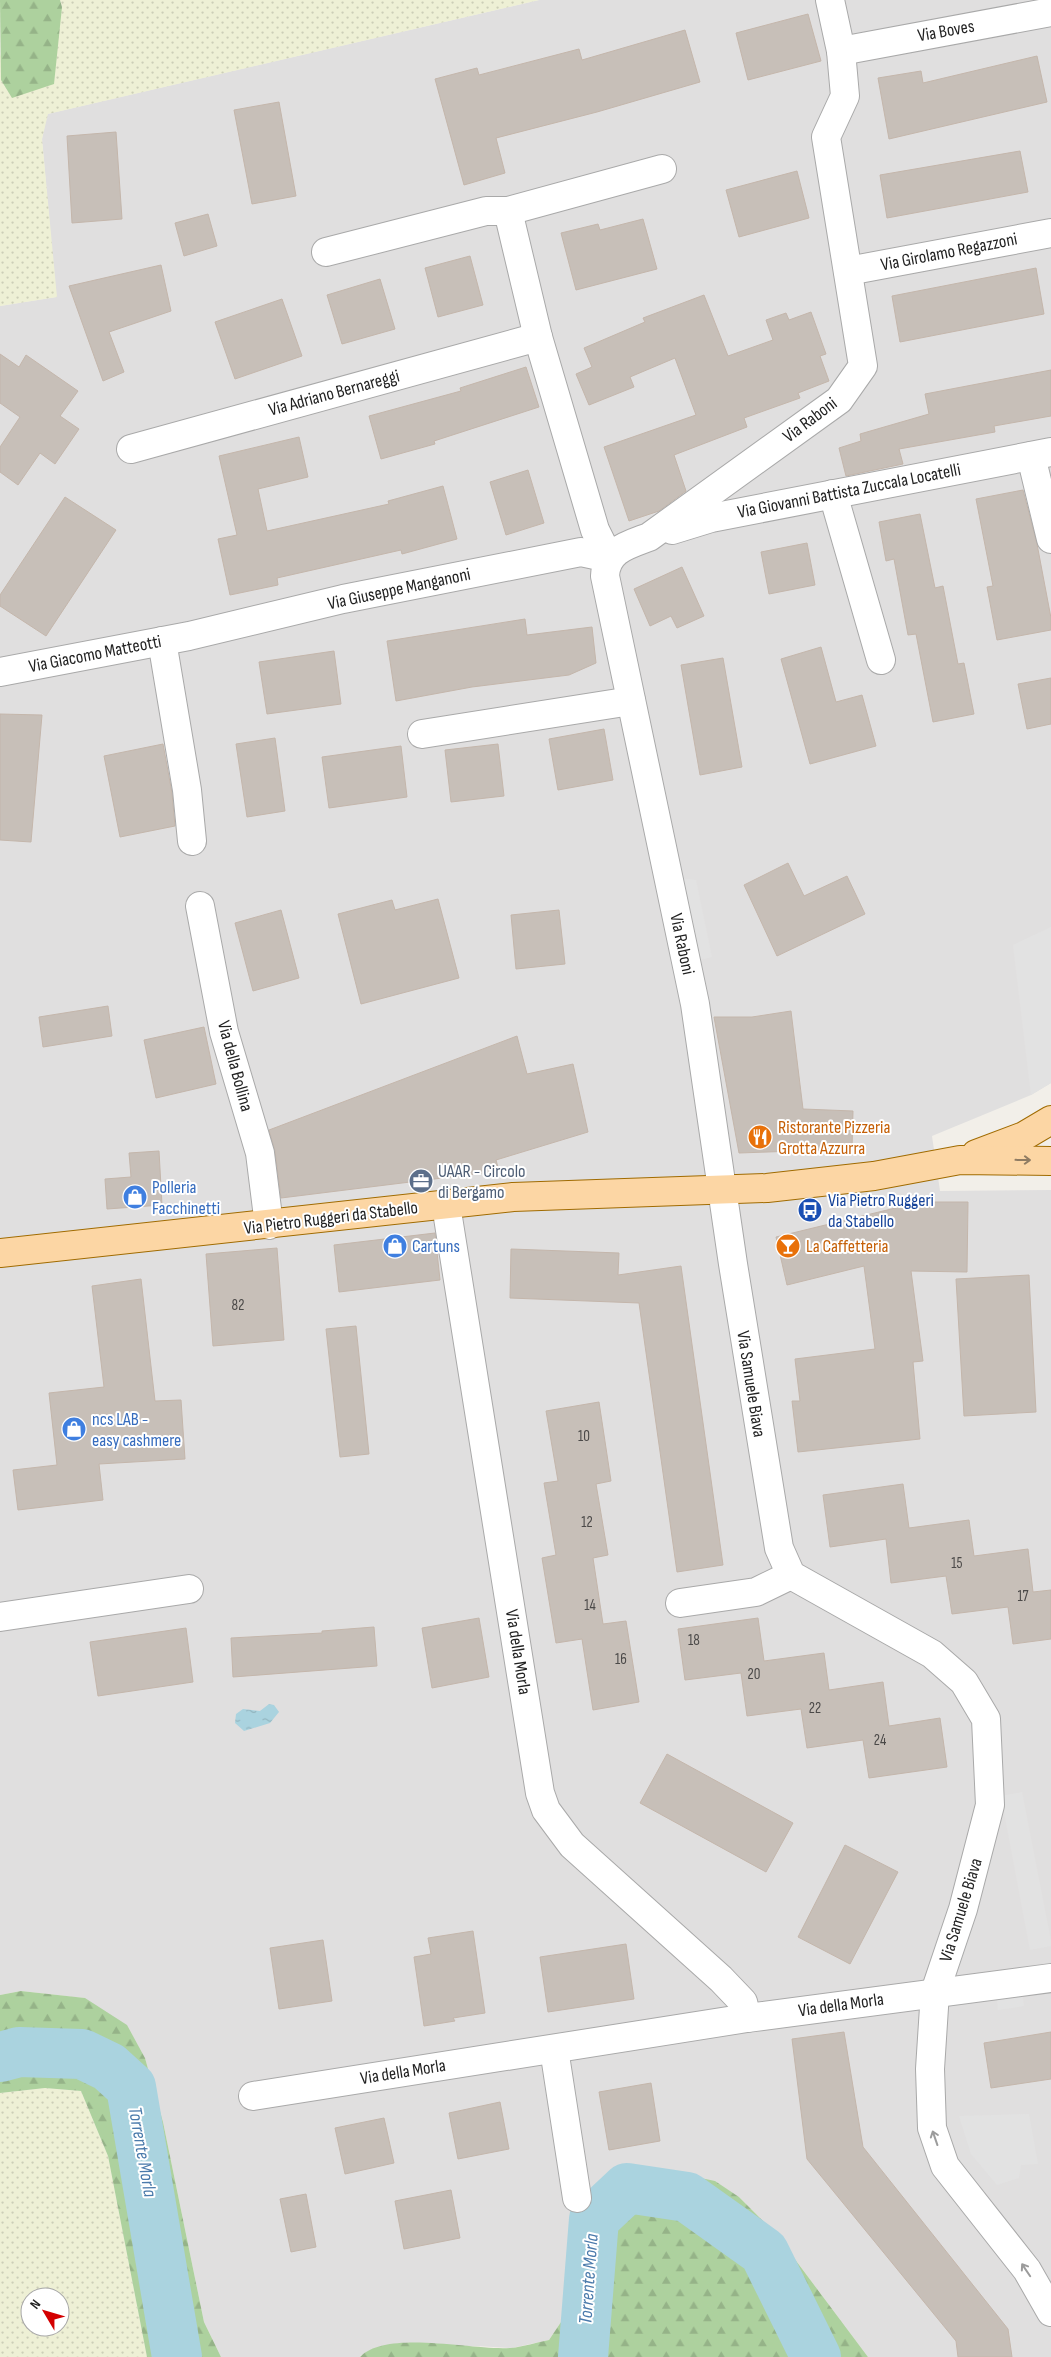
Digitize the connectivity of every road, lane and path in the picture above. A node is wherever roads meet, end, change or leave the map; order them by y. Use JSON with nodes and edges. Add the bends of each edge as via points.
{"nodes":[{"id":1,"x":830,"y":0,"type":"edge"},
{"id":2,"x":1051,"y":12,"type":"edge"},
{"id":3,"x":841,"y":51,"type":"junction"},
{"id":4,"x":662,"y":169,"type":"dead end"},
{"id":5,"x":508,"y":211,"type":"junction"},
{"id":6,"x":1051,"y":233,"type":"edge"},
{"id":7,"x":326,"y":252,"type":"dead end"},
{"id":8,"x":848,"y":271,"type":"junction"},
{"id":9,"x":538,"y":338,"type":"junction"},
{"id":10,"x":131,"y":449,"type":"dead end"},
{"id":11,"x":1041,"y":454,"type":"edge"},
{"id":12,"x":833,"y":494,"type":"junction"},
{"id":13,"x":649,"y":537,"type":"junction"},
{"id":14,"x":1051,"y":539,"type":"edge"},
{"id":15,"x":609,"y":558,"type":"junction"},
{"id":16,"x":189,"y":636,"type":"joint"},
{"id":17,"x":162,"y":641,"type":"junction"},
{"id":18,"x":881,"y":660,"type":"dead end"},
{"id":19,"x":0,"y":672,"type":"edge"},
{"id":20,"x":631,"y":701,"type":"junction"},
{"id":21,"x":422,"y":734,"type":"dead end"},
{"id":22,"x":192,"y":841,"type":"dead end"},
{"id":23,"x":200,"y":906,"type":"dead end"},
{"id":24,"x":1051,"y":1120,"type":"edge"},
{"id":25,"x":960,"y":1160,"type":"junction"},
{"id":26,"x":1051,"y":1161,"type":"edge"},
{"id":27,"x":722,"y":1190,"type":"junction"},
{"id":28,"x":446,"y":1204,"type":"junction"},
{"id":29,"x":270,"y":1225,"type":"junction"},
{"id":30,"x":0,"y":1253,"type":"edge"},
{"id":31,"x":791,"y":1575,"type":"junction"},
{"id":32,"x":189,"y":1589,"type":"dead end"},
{"id":33,"x":680,"y":1603,"type":"dead end"},
{"id":34,"x":0,"y":1617,"type":"edge"},
{"id":35,"x":1051,"y":1978,"type":"edge"},
{"id":36,"x":935,"y":1992,"type":"junction"},
{"id":37,"x":747,"y":2018,"type":"junction"},
{"id":38,"x":554,"y":2048,"type":"junction"},
{"id":39,"x":253,"y":2096,"type":"dead end"},
{"id":40,"x":577,"y":2198,"type":"dead end"},
{"id":41,"x":1051,"y":2312,"type":"edge"}],
"edges":[{"from":1,"to":3,"type":"street","name":"Via Raboni"},
{"from":2,"to":3,"type":"street","name":"Via Boves"},
{"from":3,"to":8,"type":"street","name":"Via Raboni","via":[[845,96],[826,137]]},
{"from":4,"to":5,"type":"street"},
{"from":5,"to":7,"type":"street","via":[[486,210]]},
{"from":5,"to":9,"type":"street"},
{"from":6,"to":8,"type":"street","name":"Via Girolamo Regazzoni"},
{"from":8,"to":13,"type":"street","name":"Via Raboni","via":[[863,366],[839,400]]},
{"from":9,"to":10,"type":"street","name":"Via Adriano Bernareggi"},
{"from":9,"to":15,"type":"street","via":[[595,530]]},
{"from":11,"to":12,"type":"street","name":"Via Giovanni Battista Zuccala Locatelli"},
{"from":11,"to":14,"type":"street"},
{"from":12,"to":13,"type":"street","name":"Via Giovanni Battista Zuccala Locatelli","via":[[711,518]]},
{"from":12,"to":18,"type":"street"},
{"from":13,"to":15,"type":"street","name":"Via Raboni","via":[[619,549]]},
{"from":15,"to":16,"type":"street","name":"Via Giuseppe Manganoni","via":[[580,552],[343,600]]},
{"from":15,"to":20,"type":"street","name":"Via Raboni","via":[[605,576]]},
{"from":16,"to":17,"type":"street","name":"Via Giacomo Matteotti"},
{"from":17,"to":19,"type":"street","name":"Via Giacomo Matteotti"},
{"from":17,"to":22,"type":"street","via":[[187,790]]},
{"from":20,"to":21,"type":"street"},
{"from":20,"to":27,"type":"street","name":"Via Raboni","via":[[695,1004]]},
{"from":23,"to":29,"type":"street","name":"Via della Bollina","via":[[224,1032],[260,1153]]},
{"from":24,"to":25,"type":"main road","via":[[1024,1136]]},
{"from":25,"to":26,"type":"main road","name":"Via Pietro Ruggeri da Stabello","one_way":true},
{"from":25,"to":27,"type":"main road","name":"Via Pietro Ruggeri da Stabello","via":[[812,1185]]},
{"from":27,"to":28,"type":"main road","name":"Via Pietro Ruggeri da Stabello","via":[[579,1193]]},
{"from":27,"to":31,"type":"street","name":"Via Samuele Biava","via":[[777,1539]]},
{"from":28,"to":29,"type":"main road","name":"Via Pietro Ruggeri da Stabello"},
{"from":28,"to":37,"type":"street","name":"Via della Morla","via":[[540,1793],[546,1810],[572,1845],[722,1979],[743,2002]]},
{"from":29,"to":30,"type":"main road","name":"Via Pietro Ruggeri da Stabello"},
{"from":31,"to":33,"type":"street","via":[[756,1592]]},
{"from":31,"to":36,"type":"street","name":"Via Samuele Biava","via":[[932,1654],[964,1682],[986,1719],[990,1805],[963,1909]]},
{"from":32,"to":34,"type":"street"},
{"from":35,"to":36,"type":"street","name":"Via della Morla"},
{"from":36,"to":37,"type":"street","name":"Via della Morla"},
{"from":41,"to":36,"type":"street","name":"Via Samuele Biava","one_way":true,"via":[[1027,2270],[945,2166],[932,2128],[930,2069]]},
{"from":37,"to":38,"type":"street","name":"Via della Morla"},
{"from":38,"to":39,"type":"street","name":"Via della Morla"},
{"from":38,"to":40,"type":"street"}]}
